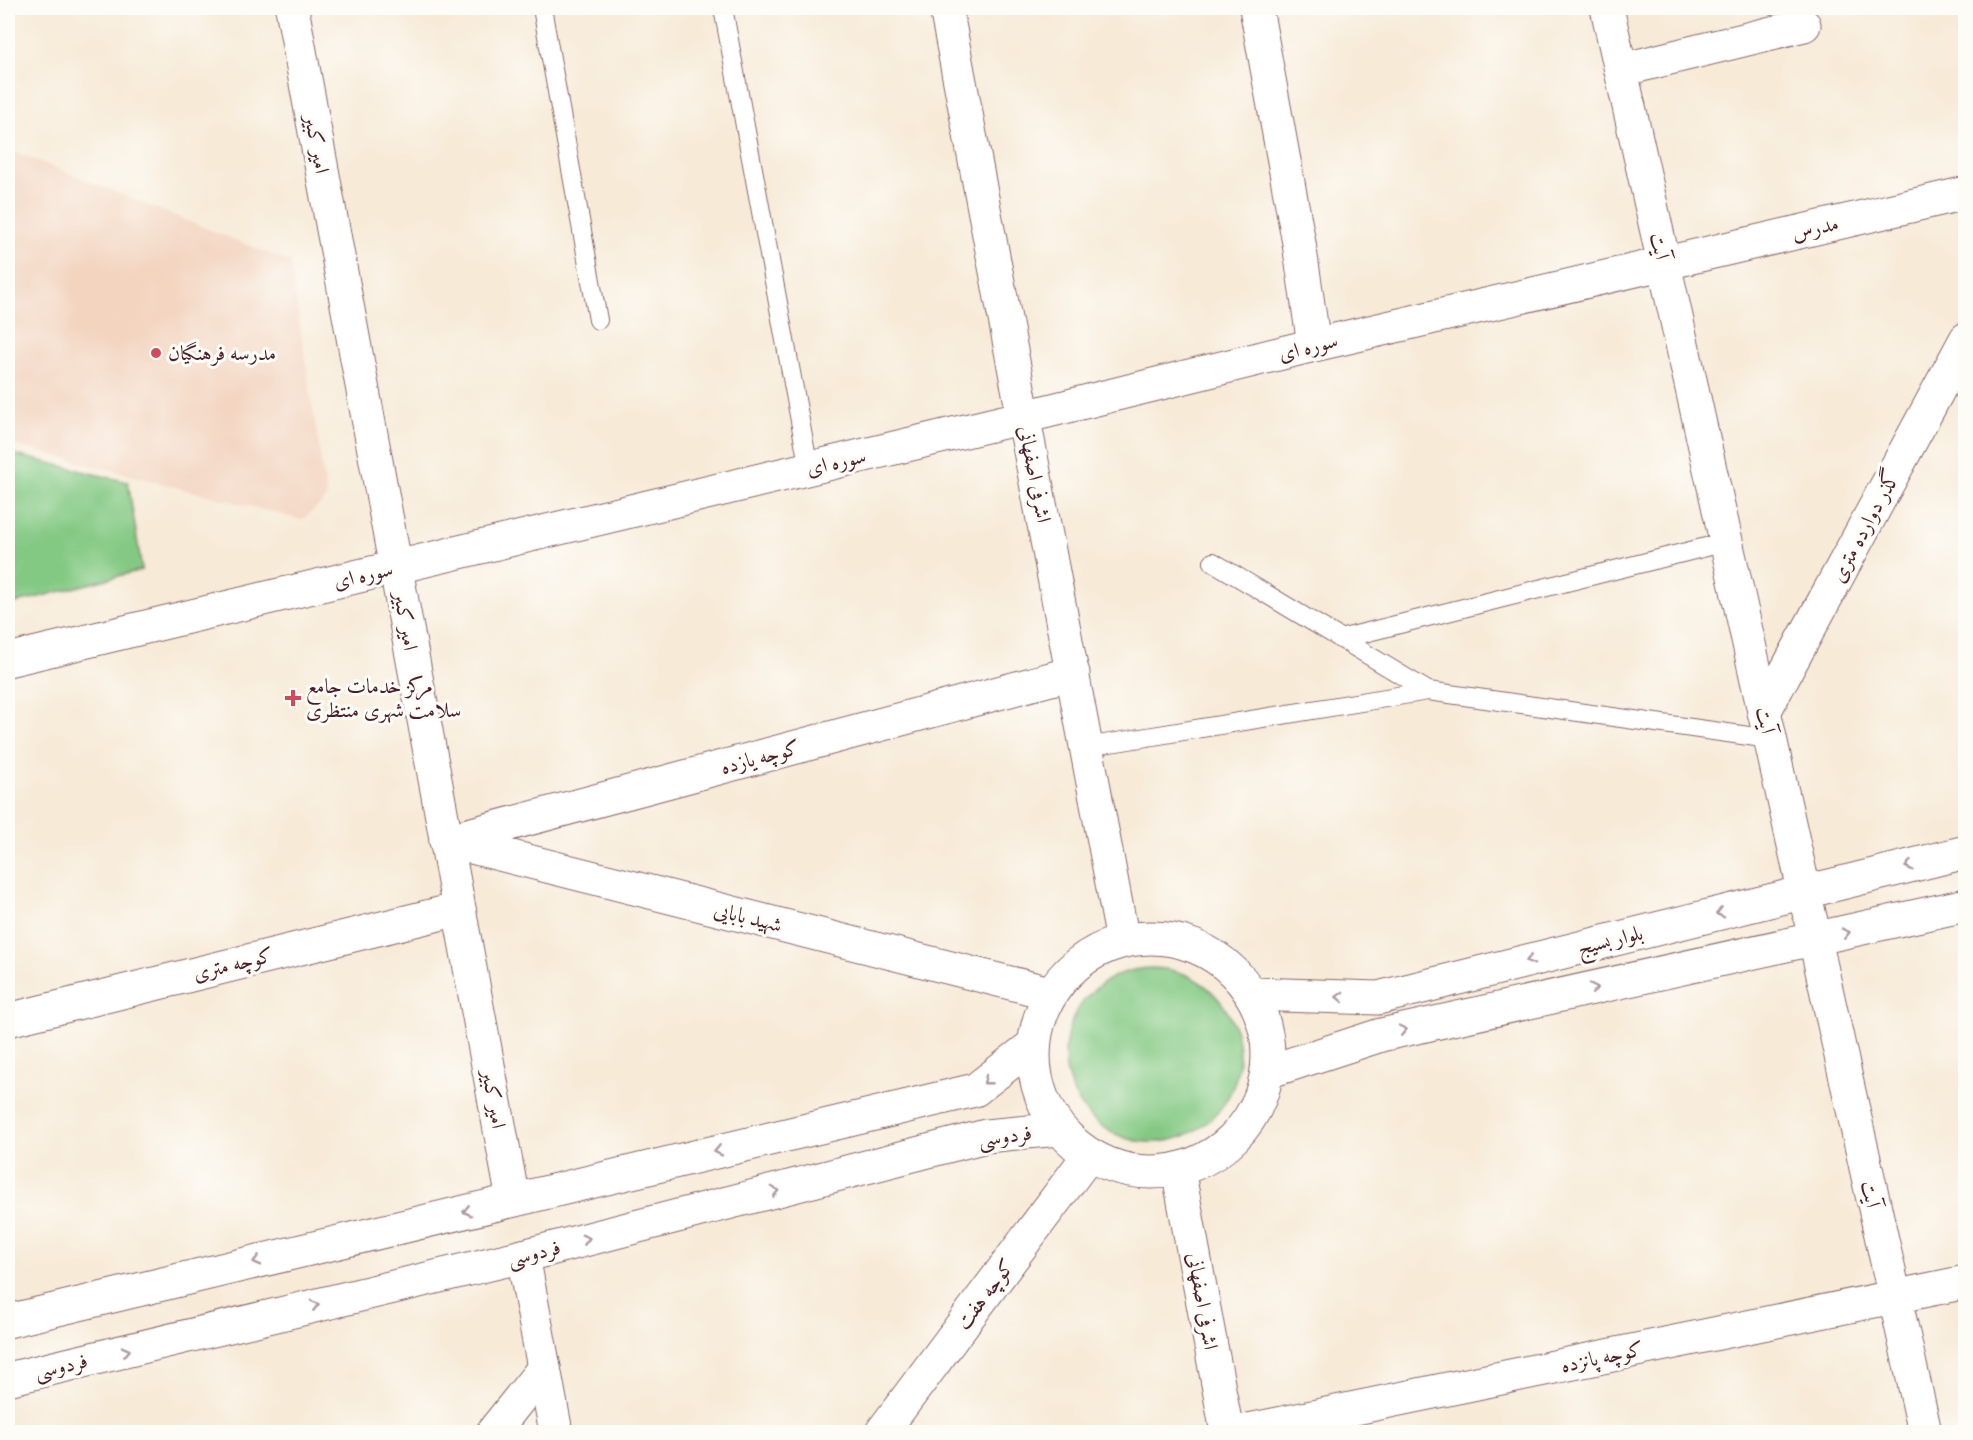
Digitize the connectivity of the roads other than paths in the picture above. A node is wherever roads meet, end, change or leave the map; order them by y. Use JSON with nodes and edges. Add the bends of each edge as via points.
{"nodes":[{"id":1,"x":292,"y":8,"type":"edge"},
{"id":2,"x":542,"y":8,"type":"edge"},
{"id":3,"x":723,"y":8,"type":"edge"},
{"id":4,"x":946,"y":8,"type":"edge"},
{"id":5,"x":1256,"y":8,"type":"edge"},
{"id":6,"x":1607,"y":8,"type":"edge"},
{"id":7,"x":1804,"y":25,"type":"dead end"},
{"id":8,"x":1621,"y":70,"type":"junction"},
{"id":9,"x":1965,"y":192,"type":"edge"},
{"id":10,"x":1664,"y":264,"type":"junction"},
{"id":11,"x":598,"y":320,"type":"dead end"},
{"id":12,"x":1965,"y":339,"type":"edge"},
{"id":13,"x":1314,"y":345,"type":"junction"},
{"id":14,"x":1024,"y":417,"type":"junction"},
{"id":15,"x":808,"y":469,"type":"junction"},
{"id":16,"x":1726,"y":542,"type":"junction"},
{"id":17,"x":1213,"y":562,"type":"dead end"},
{"id":18,"x":396,"y":567,"type":"junction"},
{"id":19,"x":1340,"y":639,"type":"junction"},
{"id":20,"x":8,"y":660,"type":"edge"},
{"id":21,"x":1073,"y":673,"type":"junction"},
{"id":22,"x":1428,"y":692,"type":"junction"},
{"id":23,"x":1767,"y":726,"type":"junction"},
{"id":24,"x":1086,"y":747,"type":"junction"},
{"id":25,"x":446,"y":841,"type":"junction"},
{"id":26,"x":1965,"y":852,"type":"edge"},
{"id":27,"x":1804,"y":892,"type":"junction"},
{"id":28,"x":1965,"y":905,"type":"edge"},
{"id":29,"x":459,"y":909,"type":"junction"},
{"id":30,"x":1814,"y":940,"type":"junction"},
{"id":31,"x":1124,"y":941,"type":"junction"},
{"id":32,"x":1050,"y":993,"type":"junction"},
{"id":33,"x":1251,"y":994,"type":"junction"},
{"id":34,"x":8,"y":1020,"type":"edge"},
{"id":35,"x":1033,"y":1045,"type":"junction"},
{"id":36,"x":1267,"y":1072,"type":"junction"},
{"id":37,"x":1059,"y":1130,"type":"junction"},
{"id":38,"x":1089,"y":1155,"type":"junction"},
{"id":39,"x":1178,"y":1169,"type":"junction"},
{"id":40,"x":513,"y":1200,"type":"junction"},
{"id":41,"x":523,"y":1256,"type":"junction"},
{"id":42,"x":1965,"y":1282,"type":"edge"},
{"id":43,"x":1894,"y":1297,"type":"junction"},
{"id":44,"x":8,"y":1321,"type":"edge"},
{"id":45,"x":544,"y":1368,"type":"junction"},
{"id":46,"x":8,"y":1379,"type":"edge"},
{"id":47,"x":493,"y":1432,"type":"edge"},
{"id":48,"x":556,"y":1432,"type":"edge"},
{"id":49,"x":882,"y":1432,"type":"edge"},
{"id":50,"x":1227,"y":1432,"type":"edge"},
{"id":51,"x":1239,"y":1432,"type":"edge"},
{"id":52,"x":1924,"y":1432,"type":"edge"}],
"edges":[{"from":1,"to":18,"type":"street","name":"امیر کبیر"},
{"from":2,"to":11,"type":"lane"},
{"from":3,"to":15,"type":"lane"},
{"from":4,"to":14,"type":"street","name":"اشرفی اصفهانی"},
{"from":5,"to":13,"type":"street"},
{"from":6,"to":8,"type":"street","name":"آیت"},
{"from":7,"to":8,"type":"street"},
{"from":8,"to":10,"type":"street","name":"آیت"},
{"from":9,"to":10,"type":"street","name":"مدرس"},
{"from":10,"to":13,"type":"street","name":"سوره ای"},
{"from":10,"to":16,"type":"street","name":"آیت"},
{"from":12,"to":23,"type":"street","name":"گذر دوارده متری"},
{"from":13,"to":14,"type":"street","name":"سوره ای"},
{"from":14,"to":15,"type":"street","name":"سوره ای"},
{"from":14,"to":21,"type":"street","name":"اشرفی اصفهانی"},
{"from":15,"to":18,"type":"street","name":"سوره ای"},
{"from":16,"to":19,"type":"lane"},
{"from":16,"to":23,"type":"street","name":"آیت"},
{"from":17,"to":19,"type":"lane"},
{"from":18,"to":20,"type":"street","name":"سوره ای"},
{"from":18,"to":25,"type":"street","name":"امیر کبیر"},
{"from":19,"to":22,"type":"lane"},
{"from":21,"to":24,"type":"street","name":"اشرفی اصفهانی"},
{"from":21,"to":25,"type":"street","name":"کوچه یازده"},
{"from":22,"to":23,"type":"lane"},
{"from":22,"to":24,"type":"lane"},
{"from":23,"to":27,"type":"street","name":"آیت"},
{"from":24,"to":31,"type":"street","name":"اشرفی اصفهانی"},
{"from":25,"to":29,"type":"street","name":"امیر کبیر"},
{"from":25,"to":32,"type":"street","name":"شهید بابایی"},
{"from":26,"to":27,"type":"street","name":"بلوار بسیج","one_way":true},
{"from":27,"to":30,"type":"street","name":"آیت"},
{"from":27,"to":33,"type":"street","name":"بلوار بسیج","one_way":true,"via":[[1378,998]]},
{"from":30,"to":28,"type":"street","name":"بلوار بسیج","one_way":true},
{"from":29,"to":34,"type":"street","name":"کوچه متری"},
{"from":29,"to":40,"type":"street","name":"امیر کبیر"},
{"from":36,"to":30,"type":"street","name":"بلوار بسیج","one_way":true,"via":[[1381,1035]]},
{"from":30,"to":43,"type":"street","name":"آیت"},
{"from":31,"to":32,"type":"street","via":[[1095,951],[1070,969]]},
{"from":31,"to":33,"type":"street","via":[[1160,938],[1196,947],[1227,965]]},
{"from":32,"to":35,"type":"street"},
{"from":33,"to":36,"type":"street","via":[[1263,1018]]},
{"from":35,"to":37,"type":"street","via":[[1040,1095]]},
{"from":35,"to":40,"type":"street","one_way":true,"via":[[975,1090]]},
{"from":36,"to":39,"type":"street","via":[[1257,1105],[1238,1134],[1210,1156]]},
{"from":37,"to":38,"type":"street"},
{"from":41,"to":37,"type":"street","name":"فردوسی","one_way":true,"via":[[986,1136]]},
{"from":38,"to":39,"type":"street","via":[[1117,1168],[1147,1173]]},
{"from":38,"to":49,"type":"street","name":"کوچه هفت"},
{"from":39,"to":50,"type":"street","name":"اشرفی اصفهانی"},
{"from":40,"to":44,"type":"street","one_way":true},
{"from":41,"to":45,"type":"street"},
{"from":46,"to":41,"type":"street","name":"فردوسی","one_way":true},
{"from":42,"to":43,"type":"street","name":"کوچه پانزده"},
{"from":43,"to":51,"type":"street","name":"کوچه پانزده"},
{"from":43,"to":52,"type":"street","name":"آیت"},
{"from":45,"to":47,"type":"street"},
{"from":45,"to":48,"type":"street"}]}
